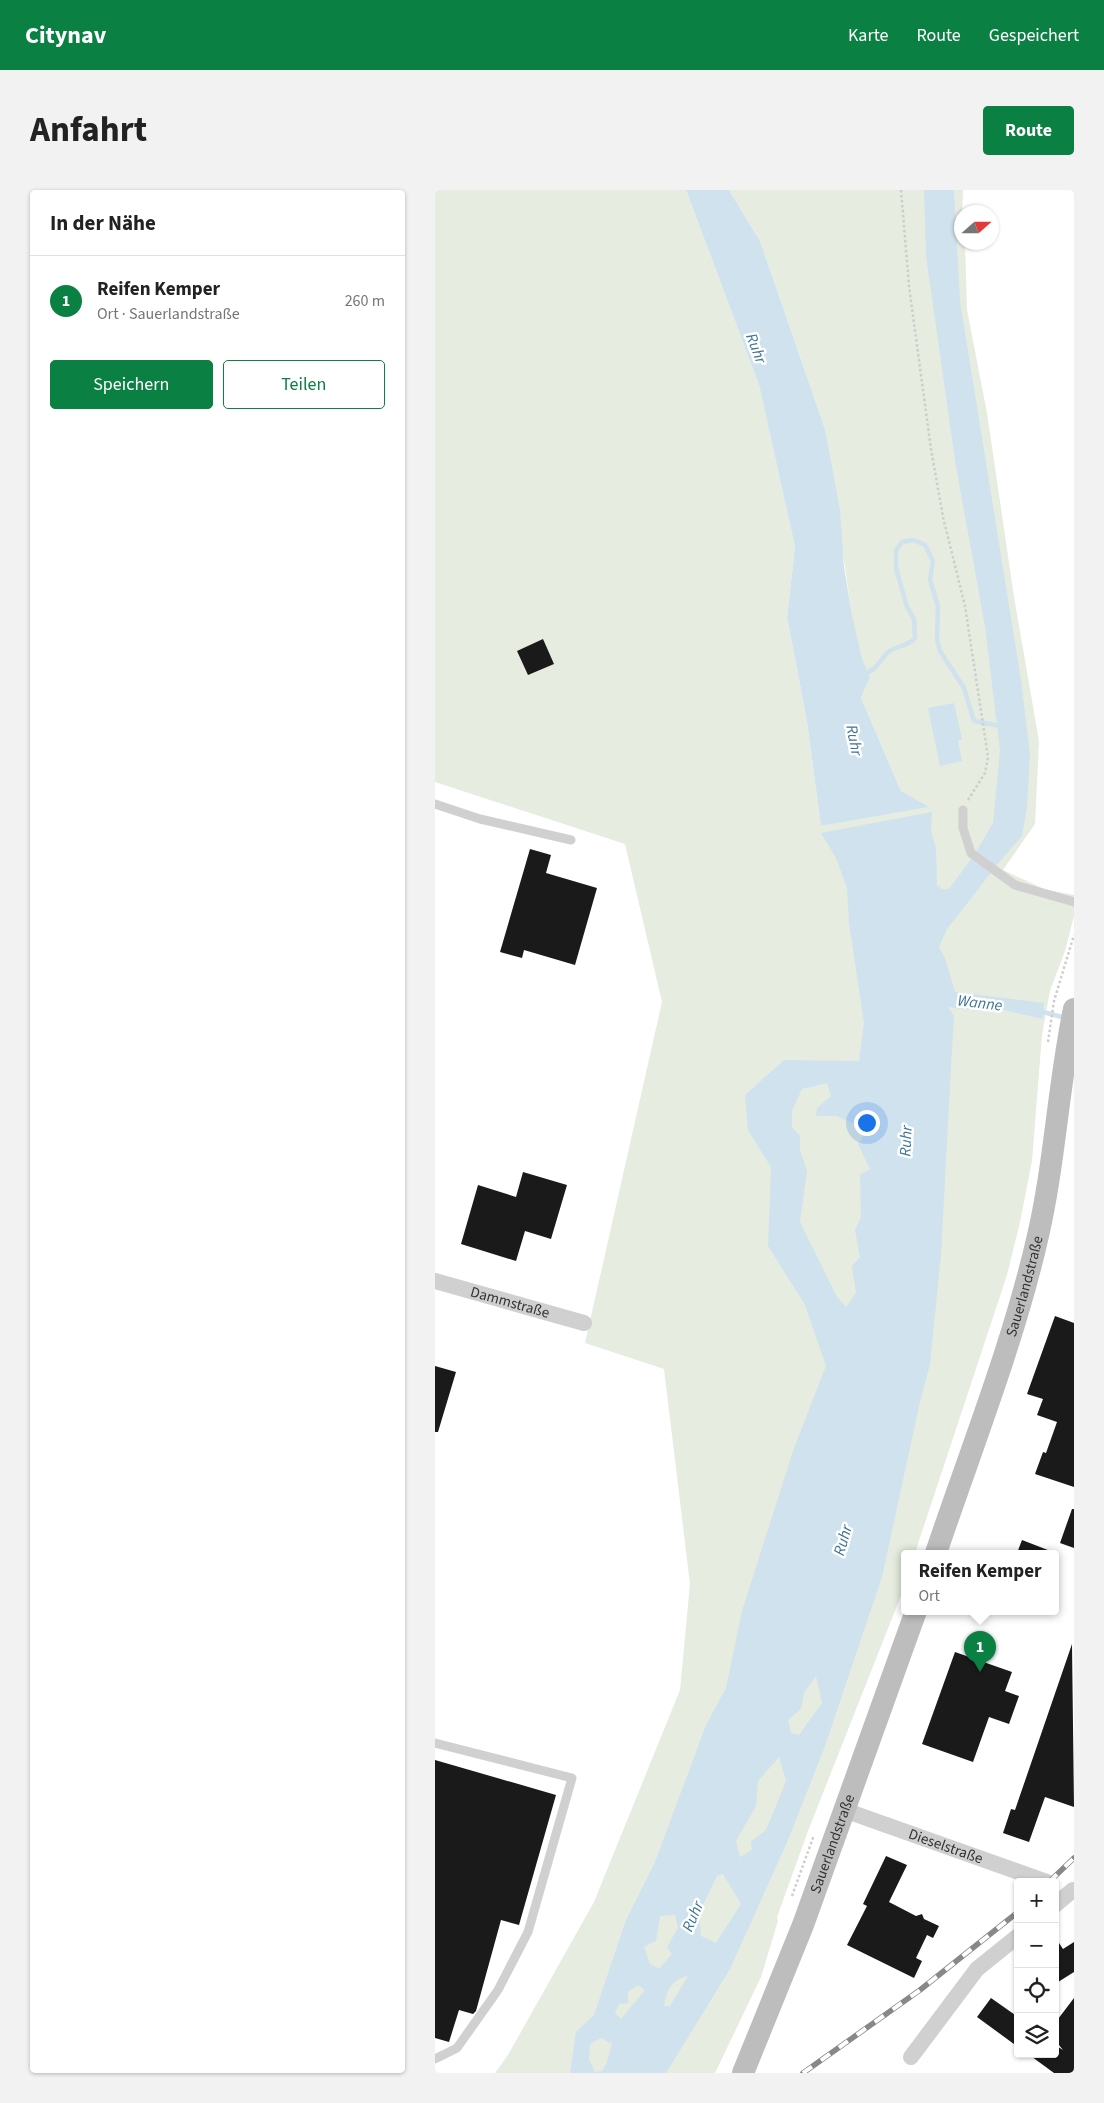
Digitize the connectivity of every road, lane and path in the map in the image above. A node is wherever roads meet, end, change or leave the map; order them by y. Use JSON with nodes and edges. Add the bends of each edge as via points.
{"nodes":[{"id":1,"x":901,"y":190,"type":"edge"},
{"id":2,"x":435,"y":804,"type":"edge"},
{"id":3,"x":963,"y":810,"type":"joint"},
{"id":4,"x":571,"y":840,"type":"dead end"},
{"id":5,"x":1074,"y":902,"type":"edge"},
{"id":6,"x":1074,"y":935,"type":"edge"},
{"id":7,"x":1064,"y":1005,"type":"edge"},
{"id":8,"x":1059,"y":1029,"type":"junction"},
{"id":9,"x":435,"y":1281,"type":"edge"},
{"id":10,"x":584,"y":1323,"type":"dead end"},
{"id":11,"x":937,"y":1550,"type":"edge"},
{"id":12,"x":915,"y":1615,"type":"edge"},
{"id":13,"x":435,"y":1743,"type":"edge"},
{"id":14,"x":844,"y":1810,"type":"junction"},
{"id":15,"x":1036,"y":1878,"type":"edge"},
{"id":16,"x":1059,"y":1885,"type":"edge"},
{"id":17,"x":1074,"y":1890,"type":"edge"},
{"id":18,"x":1059,"y":1902,"type":"edge"},
{"id":19,"x":1014,"y":1939,"type":"edge"},
{"id":20,"x":911,"y":2057,"type":"dead end"},
{"id":21,"x":435,"y":2059,"type":"edge"},
{"id":22,"x":743,"y":2073,"type":"edge"}],
"edges":[{"from":1,"to":3,"type":"path","via":[[909,286],[931,449],[943,517],[965,606],[988,756],[985,773]]},
{"from":2,"to":4,"type":"lane","via":[[480,819]]},
{"from":3,"to":5,"type":"lane","via":[[963,828],[971,853],[1024,889]]},
{"from":6,"to":7,"type":"path"},
{"from":7,"to":8,"type":"street","name":"Sauerlandstraße"},
{"from":7,"to":8,"type":"path"},
{"from":8,"to":11,"type":"street","name":"Sauerlandstraße","via":[[1051,1174],[1037,1242],[1011,1332]]},
{"from":9,"to":10,"type":"street","name":"Dammstraße"},
{"from":12,"to":14,"type":"street","name":"Sauerlandstraße"},
{"from":13,"to":21,"type":"lane","via":[[572,1778],[528,1932],[498,1990],[457,2048]]},
{"from":14,"to":15,"type":"street","name":"Dieselstraße"},
{"from":14,"to":22,"type":"street","name":"Sauerlandstraße","via":[[803,1925]]},
{"from":16,"to":17,"type":"street"},
{"from":17,"to":18,"type":"street"},
{"from":19,"to":20,"type":"street","via":[[977,1969]]}]}
